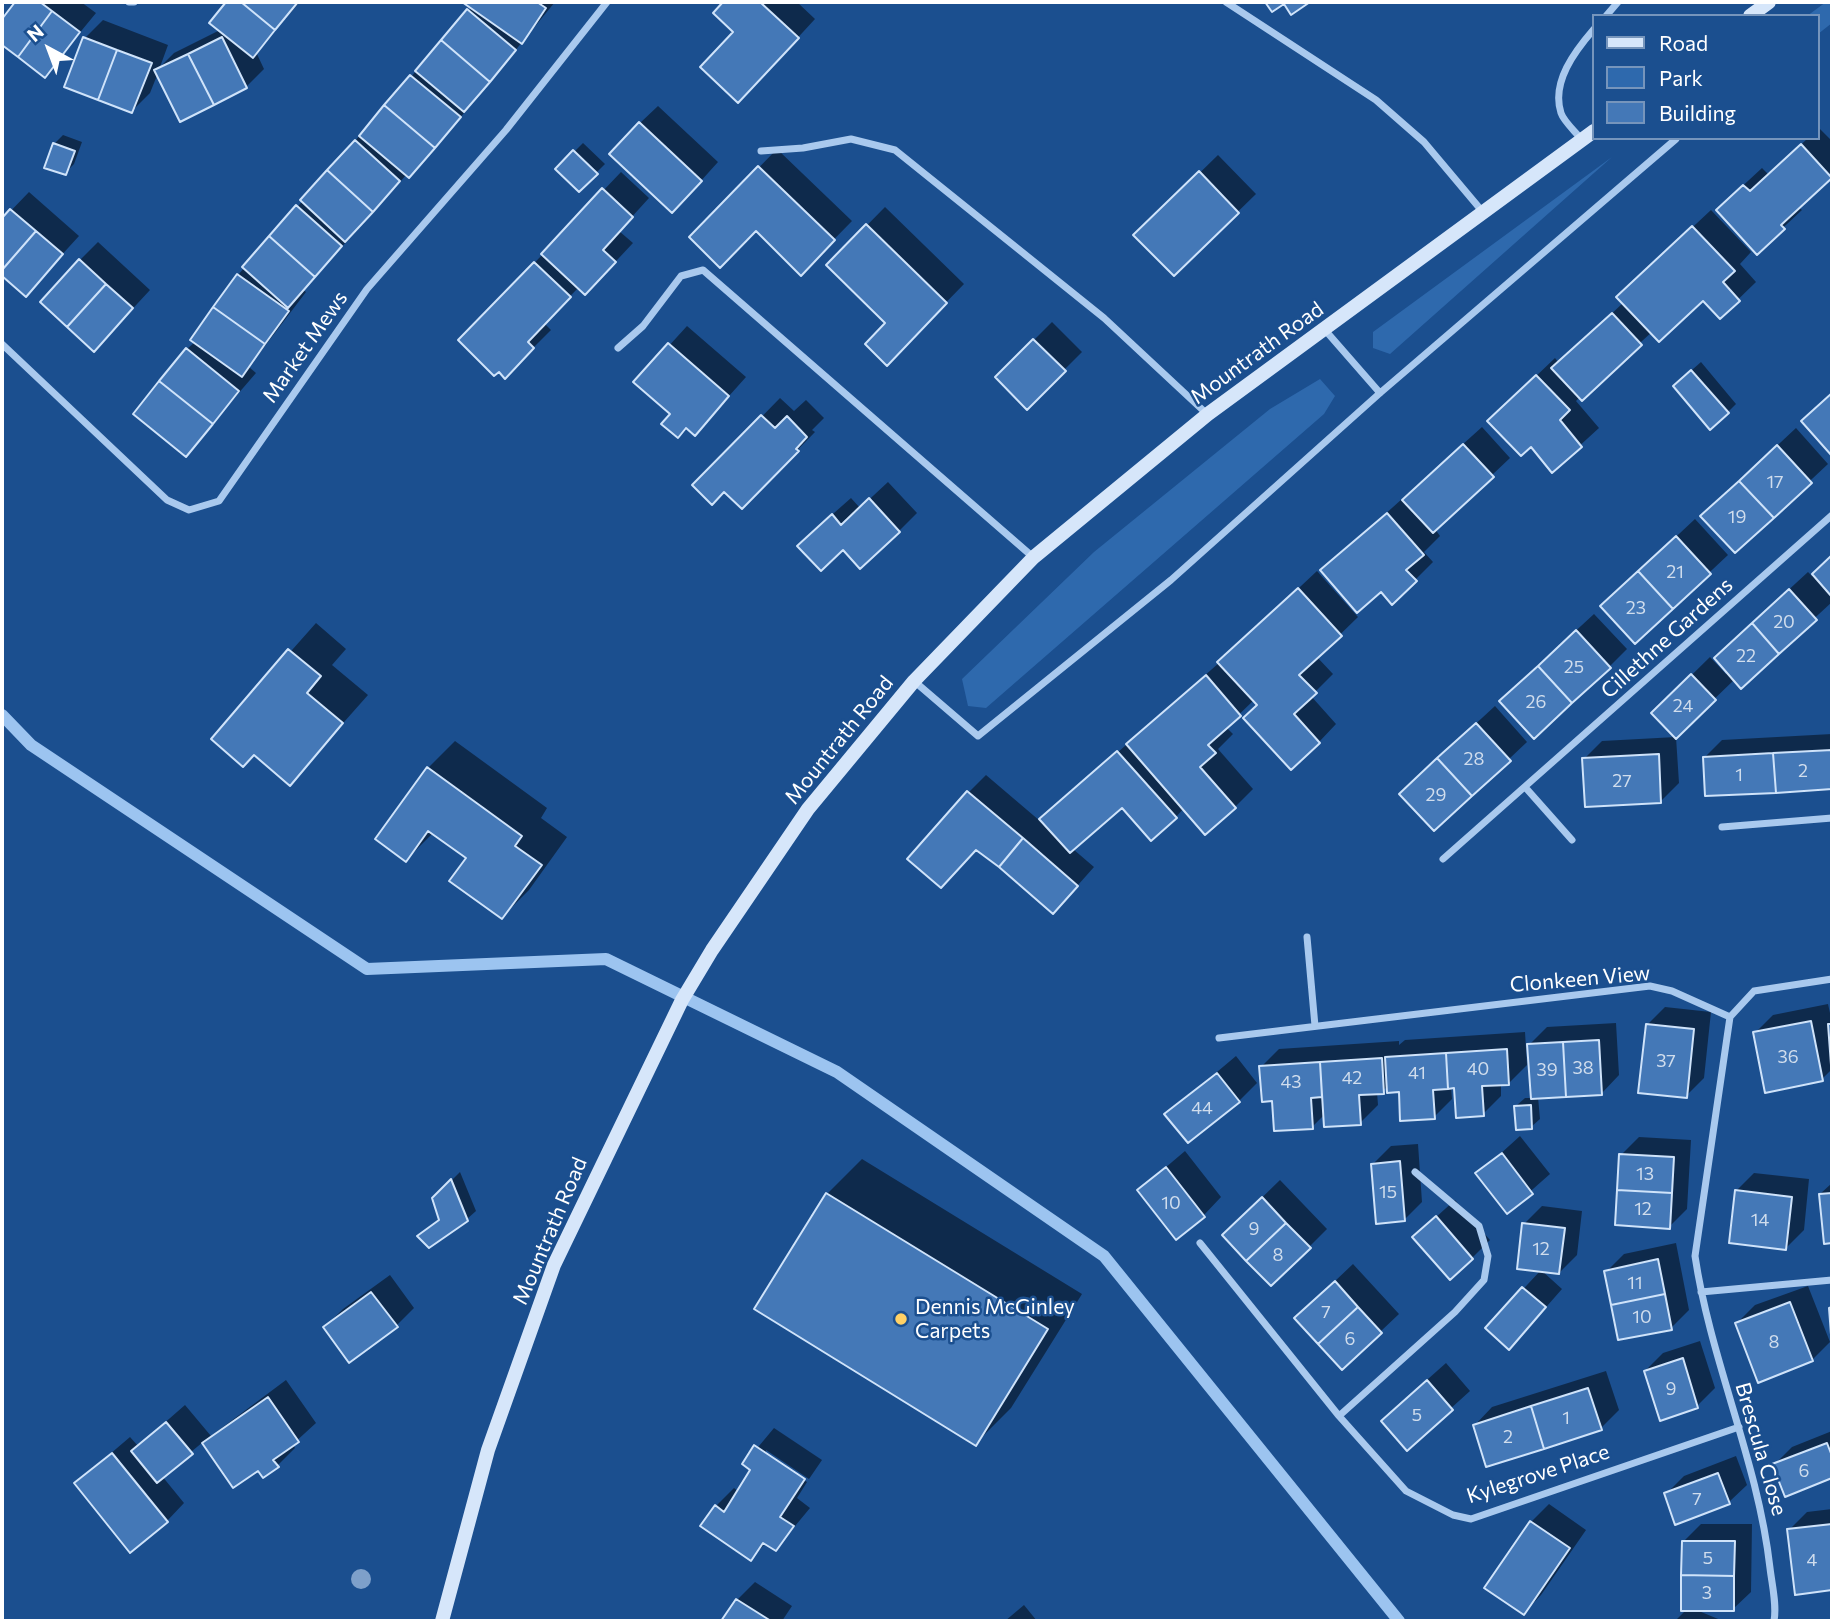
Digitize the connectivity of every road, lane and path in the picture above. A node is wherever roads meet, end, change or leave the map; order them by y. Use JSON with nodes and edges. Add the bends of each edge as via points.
{"nodes":[{"id":1,"x":607,"y":2,"type":"edge"},
{"id":2,"x":1226,"y":2,"type":"edge"},
{"id":3,"x":1769,"y":2,"type":"edge"},
{"id":4,"x":1753,"y":14,"type":"edge"},
{"id":5,"x":1592,"y":31,"type":"edge"},
{"id":6,"x":1588,"y":135,"type":"edge"},
{"id":7,"x":1675,"y":140,"type":"edge"},
{"id":8,"x":761,"y":151,"type":"dead end"},
{"id":9,"x":1482,"y":211,"type":"junction"},
{"id":10,"x":1325,"y":330,"type":"junction"},
{"id":11,"x":2,"y":344,"type":"edge"},
{"id":12,"x":618,"y":348,"type":"dead end"},
{"id":13,"x":1380,"y":393,"type":"junction"},
{"id":14,"x":1208,"y":414,"type":"junction"},
{"id":15,"x":1832,"y":515,"type":"edge"},
{"id":16,"x":1034,"y":557,"type":"junction"},
{"id":17,"x":914,"y":681,"type":"junction"},
{"id":18,"x":1525,"y":787,"type":"junction"},
{"id":19,"x":1832,"y":818,"type":"edge"},
{"id":20,"x":1722,"y":827,"type":"dead end"},
{"id":21,"x":1572,"y":840,"type":"dead end"},
{"id":22,"x":1443,"y":859,"type":"dead end"},
{"id":23,"x":1307,"y":937,"type":"dead end"},
{"id":24,"x":1832,"y":979,"type":"edge"},
{"id":25,"x":1730,"y":1017,"type":"junction"},
{"id":26,"x":1315,"y":1026,"type":"junction"},
{"id":27,"x":1219,"y":1038,"type":"dead end"},
{"id":28,"x":1415,"y":1172,"type":"dead end"},
{"id":29,"x":1200,"y":1243,"type":"dead end"},
{"id":30,"x":1832,"y":1280,"type":"edge"},
{"id":31,"x":1701,"y":1292,"type":"junction"},
{"id":32,"x":1339,"y":1416,"type":"junction"},
{"id":33,"x":1739,"y":1427,"type":"junction"},
{"id":34,"x":1775,"y":1620,"type":"edge"},
{"id":35,"x":442,"y":1621,"type":"edge"},
{"id":36,"x":1785,"y":1621,"type":"edge"}],
"edges":[{"from":1,"to":11,"type":"street","name":"Market Mews","via":[[506,130],[367,289],[219,500],[189,510],[167,500]]},
{"from":2,"to":9,"type":"street","via":[[1376,100],[1424,142]]},
{"from":3,"to":4,"type":"main road"},
{"from":5,"to":6,"type":"street","via":[[1559,84],[1561,115]]},
{"from":6,"to":9,"type":"main road","name":"Mountrath Road"},
{"from":7,"to":13,"type":"street"},
{"from":8,"to":14,"type":"street","via":[[851,139],[895,150],[1104,318]]},
{"from":9,"to":10,"type":"main road","name":"Mountrath Road"},
{"from":10,"to":13,"type":"street"},
{"from":10,"to":14,"type":"main road","name":"Mountrath Road"},
{"from":12,"to":16,"type":"street","via":[[643,326],[681,276],[703,270]]},
{"from":13,"to":17,"type":"street","via":[[1171,580],[978,736]]},
{"from":14,"to":16,"type":"main road","name":"Mountrath Road"},
{"from":15,"to":18,"type":"street","name":"Cillethne Gardens"},
{"from":16,"to":17,"type":"main road","name":"Mountrath Road"},
{"from":17,"to":35,"type":"main road","name":"Mountrath Road","via":[[808,809],[712,950],[658,1047],[554,1265],[488,1450]]},
{"from":18,"to":21,"type":"street"},
{"from":18,"to":22,"type":"street","name":"Cillethne Gardens"},
{"from":19,"to":20,"type":"street"},
{"from":23,"to":26,"type":"street"},
{"from":24,"to":25,"type":"street","via":[[1754,991]]},
{"from":25,"to":26,"type":"street","name":"Clonkeen View","via":[[1650,986]]},
{"from":25,"to":31,"type":"street","name":"Brescula Close","via":[[1695,1256]]},
{"from":26,"to":27,"type":"street","name":"Clonkeen View"},
{"from":28,"to":32,"type":"street","via":[[1479,1226],[1488,1256],[1484,1280],[1455,1312]]},
{"from":29,"to":32,"type":"street","name":"Kylegrove Place"},
{"from":30,"to":31,"type":"street"},
{"from":31,"to":33,"type":"street","name":"Brescula Close"},
{"from":32,"to":33,"type":"street","name":"Kylegrove Place","via":[[1406,1491],[1471,1519]]},
{"from":33,"to":34,"type":"street","name":"Brescula Close","via":[[1765,1524]]},
{"from":34,"to":36,"type":"street","name":"Brescula Close"}]}
